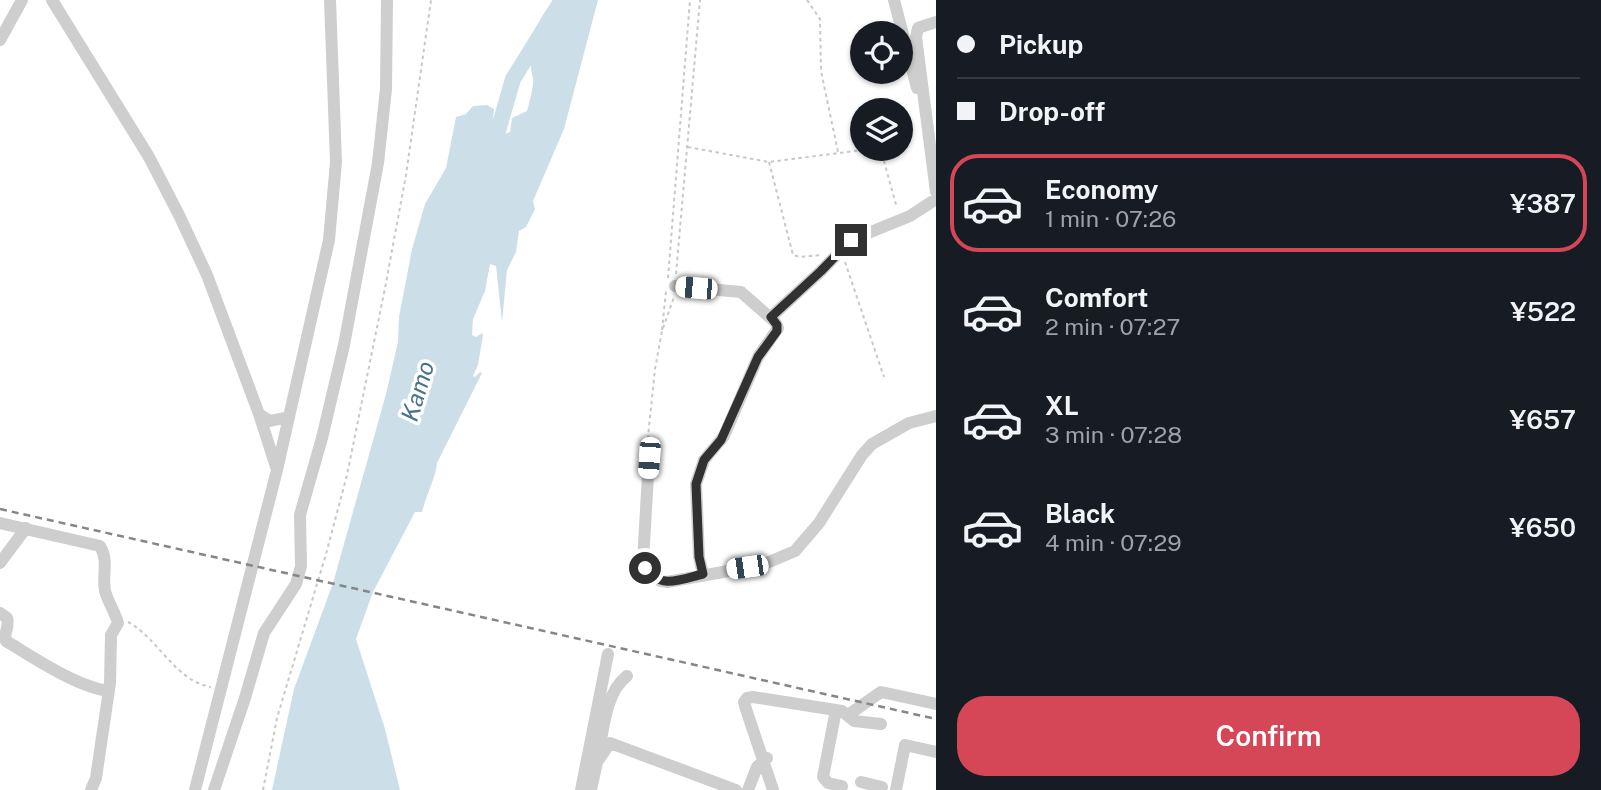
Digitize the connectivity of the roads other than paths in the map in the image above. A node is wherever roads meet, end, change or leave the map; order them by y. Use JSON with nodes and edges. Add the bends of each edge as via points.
{"nodes":[{"id":1,"x":22,"y":0,"type":"edge"},
{"id":2,"x":52,"y":0,"type":"edge"},
{"id":3,"x":330,"y":0,"type":"edge"},
{"id":4,"x":387,"y":0,"type":"edge"},
{"id":5,"x":897,"y":0,"type":"edge"},
{"id":6,"x":936,"y":22,"type":"edge"},
{"id":7,"x":918,"y":29,"type":"junction"},
{"id":8,"x":0,"y":40,"type":"edge"},
{"id":9,"x":926,"y":117,"type":"junction"},
{"id":10,"x":936,"y":146,"type":"edge"},
{"id":11,"x":936,"y":192,"type":"edge"},
{"id":12,"x":936,"y":199,"type":"edge"},
{"id":13,"x":670,"y":285,"type":"road end"},
{"id":14,"x":771,"y":317,"type":"junction"},
{"id":15,"x":259,"y":414,"type":"junction"},
{"id":16,"x":936,"y":416,"type":"edge"},
{"id":17,"x":289,"y":417,"type":"junction"},
{"id":18,"x":649,"y":458,"type":"road end"},
{"id":19,"x":277,"y":470,"type":"junction"},
{"id":20,"x":0,"y":523,"type":"edge"},
{"id":21,"x":26,"y":528,"type":"junction"},
{"id":22,"x":0,"y":563,"type":"edge"},
{"id":23,"x":703,"y":574,"type":"junction"},
{"id":24,"x":0,"y":613,"type":"edge"},
{"id":25,"x":608,"y":654,"type":"dead end"},
{"id":26,"x":627,"y":676,"type":"dead end"},
{"id":27,"x":109,"y":691,"type":"junction"},
{"id":28,"x":936,"y":704,"type":"edge"},
{"id":29,"x":842,"y":712,"type":"junction"},
{"id":30,"x":881,"y":724,"type":"dead end"},
{"id":31,"x":936,"y":752,"type":"edge"},
{"id":32,"x":767,"y":758,"type":"junction"},
{"id":33,"x":597,"y":762,"type":"junction"},
{"id":34,"x":861,"y":782,"type":"dead end"},
{"id":35,"x":843,"y":785,"type":"edge"},
{"id":36,"x":890,"y":789,"type":"edge"},
{"id":37,"x":91,"y":790,"type":"edge"},
{"id":38,"x":195,"y":790,"type":"edge"},
{"id":39,"x":214,"y":790,"type":"edge"},
{"id":40,"x":581,"y":790,"type":"edge"},
{"id":41,"x":591,"y":790,"type":"edge"},
{"id":42,"x":736,"y":790,"type":"edge"},
{"id":43,"x":748,"y":790,"type":"edge"},
{"id":44,"x":773,"y":790,"type":"edge"}],
"edges":[{"from":1,"to":8,"type":"street"},
{"from":2,"to":15,"type":"street","via":[[149,157],[179,215],[207,275]]},
{"from":3,"to":17,"type":"street","via":[[334,200]]},
{"from":4,"to":39,"type":"street","via":[[386,89],[376,173],[344,345],[300,515],[301,566],[296,584],[264,633]]},
{"from":5,"to":7,"type":"street"},
{"from":5,"to":9,"type":"street"},
{"from":6,"to":7,"type":"street"},
{"from":7,"to":9,"type":"street"},
{"from":9,"to":10,"type":"street"},
{"from":9,"to":11,"type":"street"},
{"from":12,"to":14,"type":"street","via":[[851,240]]},
{"from":13,"to":14,"type":"street","via":[[741,292]]},
{"from":14,"to":23,"type":"street","via":[[777,331],[758,357],[724,436],[704,460],[696,484]]},
{"from":15,"to":17,"type":"street","via":[[270,421]]},
{"from":15,"to":19,"type":"street"},
{"from":16,"to":23,"type":"street","via":[[909,423],[872,444],[795,551],[762,565]]},
{"from":17,"to":19,"type":"street"},
{"from":18,"to":23,"type":"street","via":[[642,552],[645,568],[667,582]]},
{"from":19,"to":38,"type":"street"},
{"from":20,"to":21,"type":"street"},
{"from":21,"to":22,"type":"street"},
{"from":21,"to":27,"type":"street","via":[[100,546],[104,553],[105,590],[118,621],[111,635]]},
{"from":24,"to":27,"type":"street","via":[[9,624],[6,641],[40,663]]},
{"from":25,"to":40,"type":"street"},
{"from":26,"to":33,"type":"street","via":[[611,697]]},
{"from":27,"to":37,"type":"street"},
{"from":28,"to":29,"type":"street","via":[[881,692]]},
{"from":29,"to":30,"type":"street","via":[[854,721]]},
{"from":29,"to":32,"type":"street","via":[[747,698],[744,702]]},
{"from":29,"to":35,"type":"street","via":[[823,777],[828,783]]},
{"from":31,"to":36,"type":"street","via":[[905,745]]},
{"from":32,"to":43,"type":"street","via":[[757,767]]},
{"from":32,"to":44,"type":"street"},
{"from":33,"to":41,"type":"street"},
{"from":33,"to":42,"type":"street","via":[[610,743]]},
{"from":34,"to":36,"type":"street"}]}
